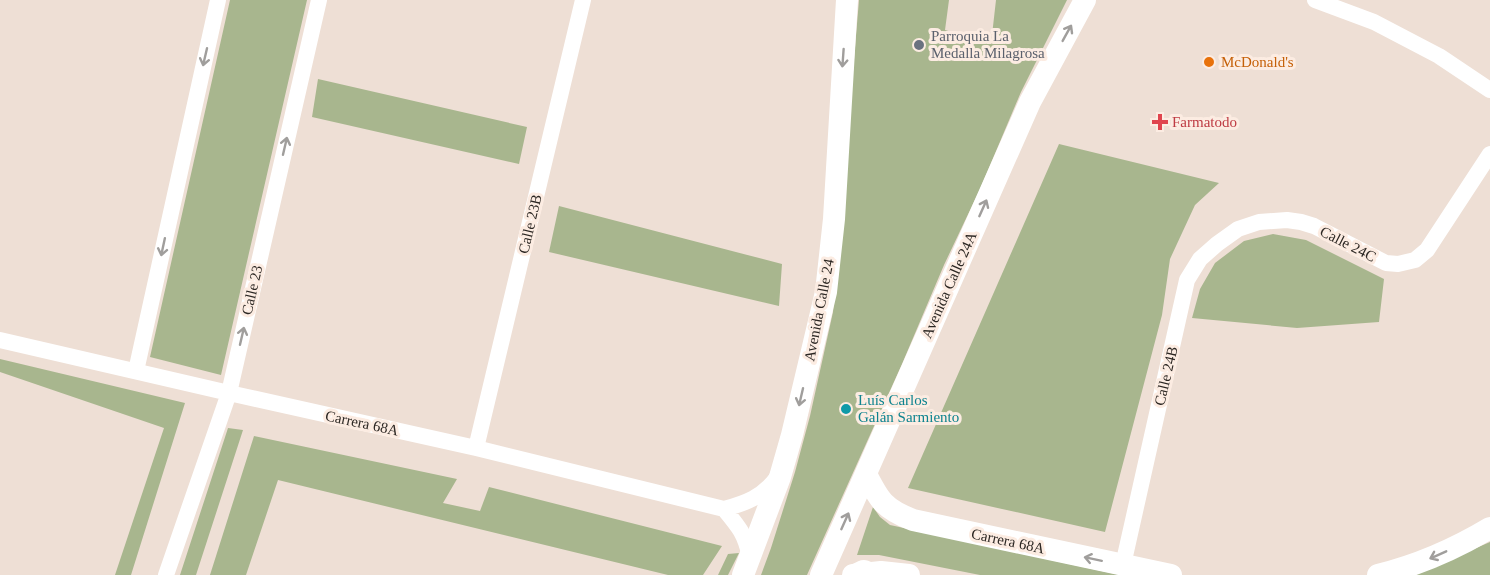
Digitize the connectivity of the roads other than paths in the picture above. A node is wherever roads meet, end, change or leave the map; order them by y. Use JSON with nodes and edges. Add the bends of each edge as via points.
{"nodes":[{"id":1,"x":218,"y":0,"type":"edge"},
{"id":2,"x":319,"y":0,"type":"edge"},
{"id":3,"x":583,"y":0,"type":"edge"},
{"id":4,"x":847,"y":0,"type":"edge"},
{"id":5,"x":1085,"y":0,"type":"edge"},
{"id":6,"x":1315,"y":0,"type":"edge"},
{"id":7,"x":1490,"y":90,"type":"edge"},
{"id":8,"x":1490,"y":154,"type":"edge"},
{"id":9,"x":1259,"y":222,"type":"joint"},
{"id":10,"x":0,"y":340,"type":"edge"},
{"id":11,"x":136,"y":371,"type":"junction"},
{"id":12,"x":229,"y":393,"type":"junction"},
{"id":13,"x":476,"y":448,"type":"junction"},
{"id":14,"x":781,"y":473,"type":"junction"},
{"id":15,"x":866,"y":474,"type":"junction"},
{"id":16,"x":724,"y":509,"type":"junction"},
{"id":17,"x":1490,"y":528,"type":"edge"},
{"id":18,"x":1123,"y":565,"type":"junction"},
{"id":19,"x":746,"y":566,"type":"edge"},
{"id":20,"x":859,"y":574,"type":"edge"},
{"id":21,"x":166,"y":575,"type":"edge"},
{"id":22,"x":821,"y":575,"type":"edge"},
{"id":23,"x":909,"y":575,"type":"edge"},
{"id":24,"x":1171,"y":575,"type":"edge"},
{"id":25,"x":1378,"y":575,"type":"edge"}],
"edges":[{"from":1,"to":11,"type":"street","one_way":true},
{"from":12,"to":2,"type":"street","name":"Calle 23","one_way":true},
{"from":3,"to":13,"type":"street","name":"Calle 23B"},
{"from":4,"to":14,"type":"main road","name":"Avenida Calle 24","one_way":true,"via":[[826,292]]},
{"from":15,"to":5,"type":"main road","name":"Avenida Calle 24A","one_way":true,"via":[[1030,102]]},
{"from":6,"to":7,"type":"street","via":[[1374,22],[1439,56]]},
{"from":8,"to":9,"type":"street","name":"Calle 24C","via":[[1427,250],[1415,260],[1386,263],[1301,222]]},
{"from":9,"to":18,"type":"street","name":"Calle 24B","via":[[1238,229],[1217,244],[1200,259],[1187,280]]},
{"from":10,"to":11,"type":"street","name":"Carrera 68A"},
{"from":11,"to":12,"type":"street","name":"Carrera 68A"},
{"from":12,"to":13,"type":"street","name":"Carrera 68A"},
{"from":12,"to":21,"type":"street","name":"Calle 23"},
{"from":13,"to":16,"type":"street","name":"Carrera 68A"},
{"from":14,"to":16,"type":"street","via":[[757,497]]},
{"from":14,"to":19,"type":"main road","name":"Avenida Calle 24"},
{"from":18,"to":15,"type":"main road","name":"Carrera 68A","one_way":true,"via":[[913,520],[884,504]]},
{"from":22,"to":15,"type":"main road","name":"Avenida Calle 24A","one_way":true},
{"from":16,"to":19,"type":"street","via":[[746,539]]},
{"from":17,"to":25,"type":"main road","one_way":true,"via":[[1434,557]]},
{"from":18,"to":24,"type":"main road","name":"Carrera 68A"},
{"from":20,"to":23,"type":"main road"}]}
